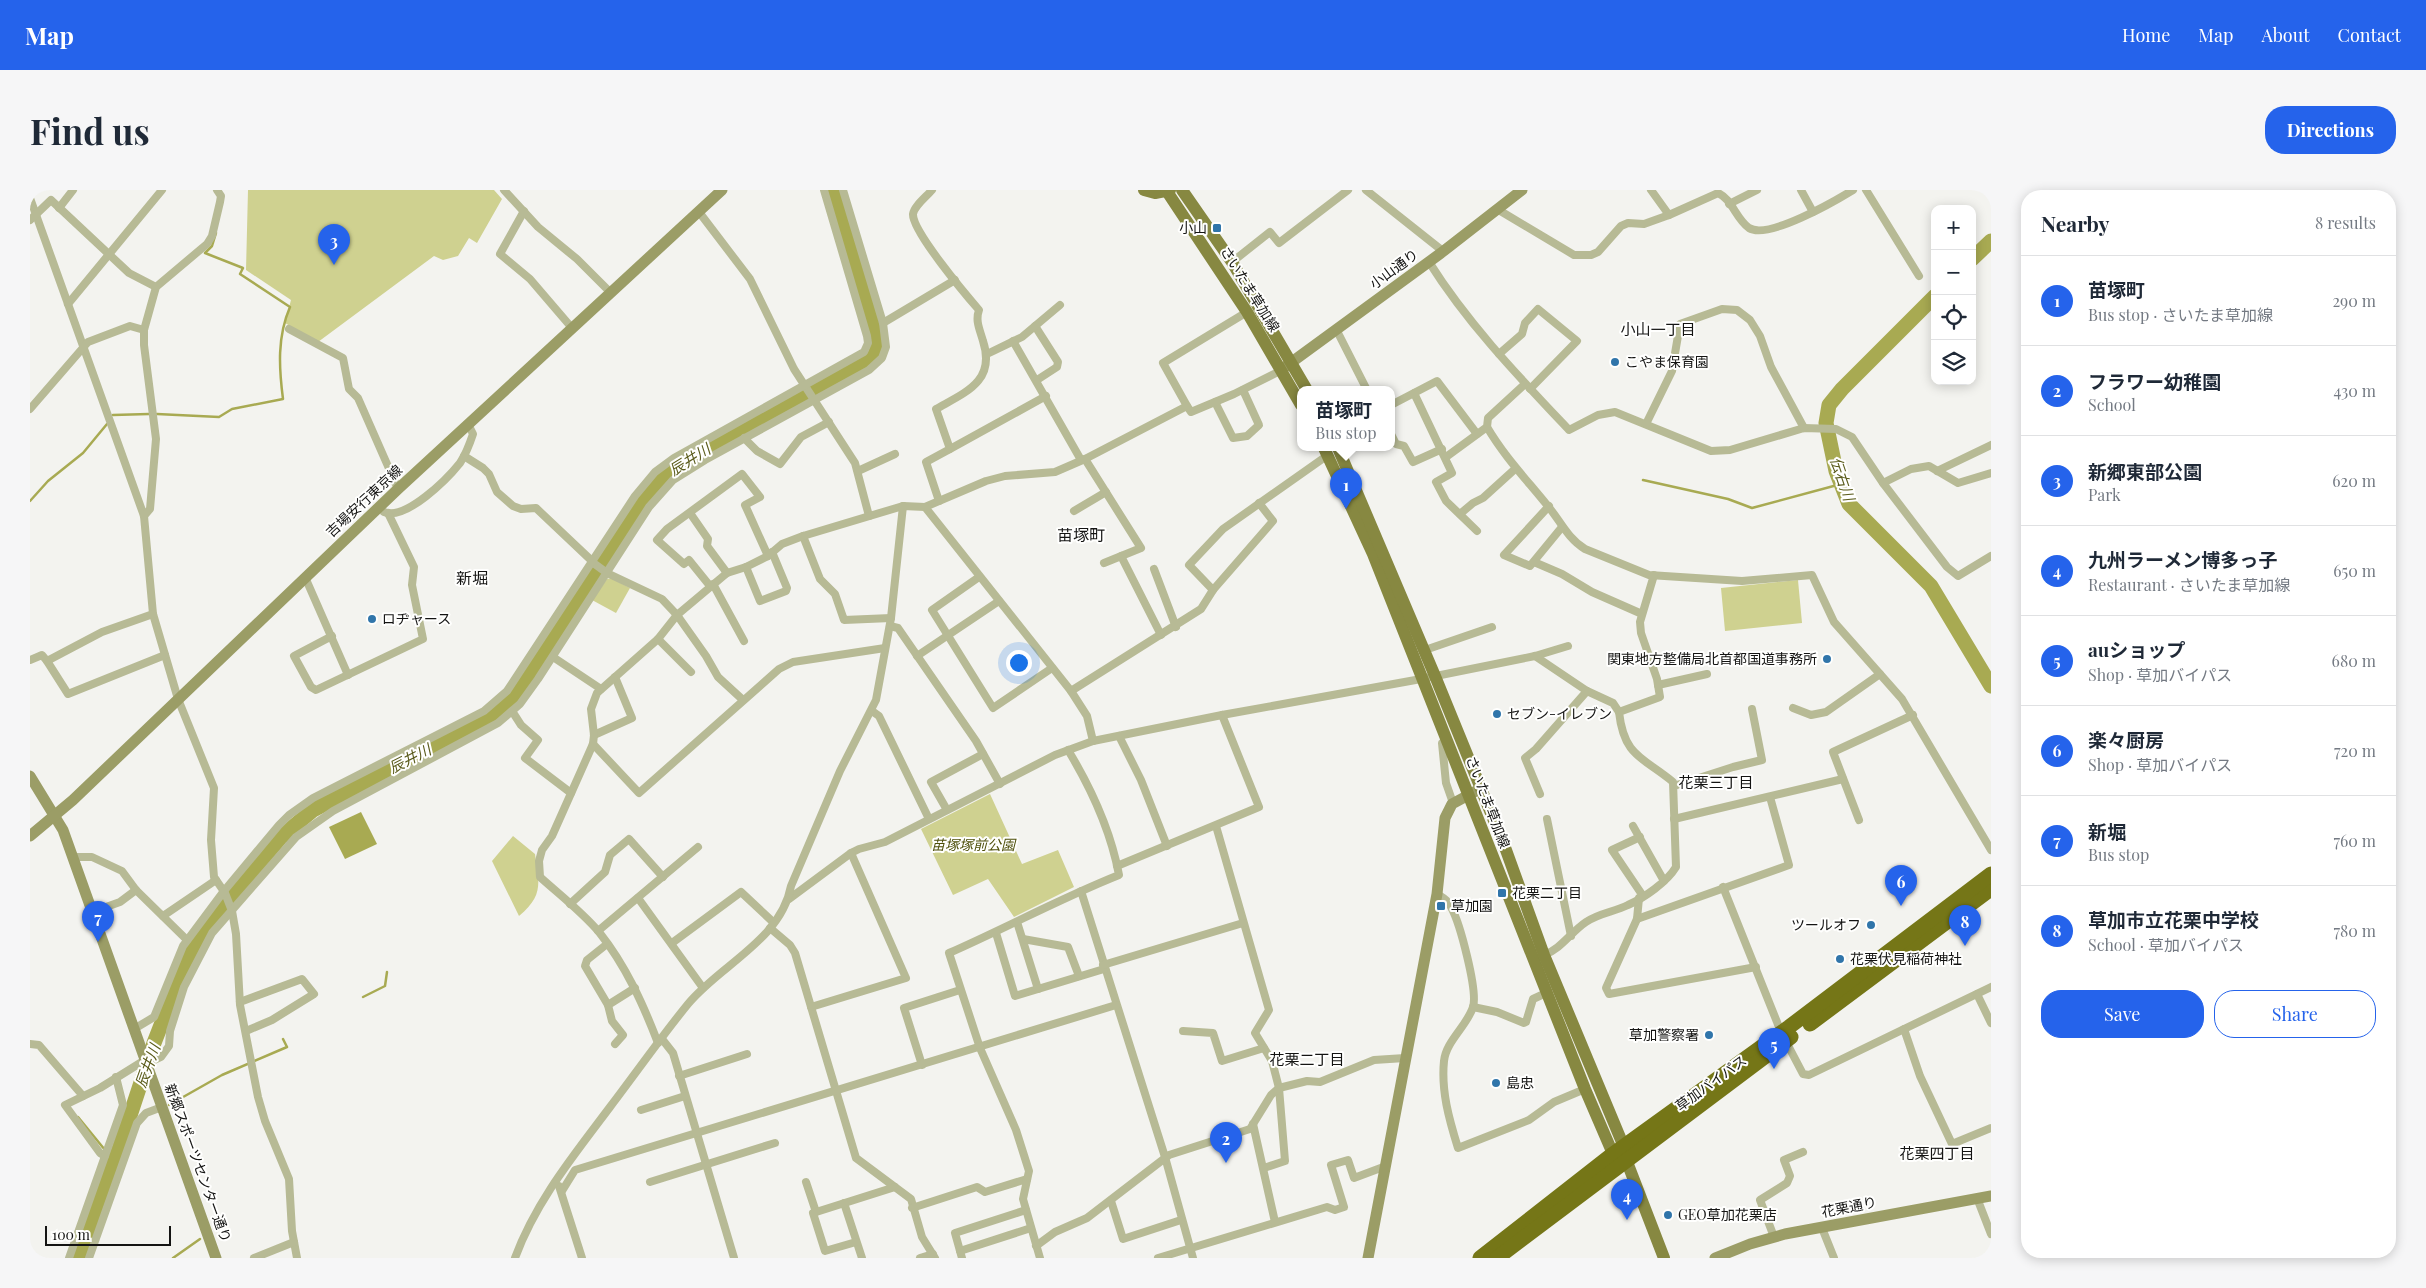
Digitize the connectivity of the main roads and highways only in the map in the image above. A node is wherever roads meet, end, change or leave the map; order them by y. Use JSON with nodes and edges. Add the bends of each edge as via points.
{"nodes":[{"id":1,"x":1144,"y":190,"type":"edge"},
{"id":2,"x":1182,"y":190,"type":"edge"},
{"id":3,"x":1168,"y":191,"type":"edge"},
{"id":4,"x":1287,"y":366,"type":"junction"},
{"id":5,"x":1304,"y":386,"type":"edge"},
{"id":6,"x":1297,"y":394,"type":"edge"},
{"id":7,"x":1330,"y":451,"type":"edge"},
{"id":8,"x":1330,"y":451,"type":"edge"},
{"id":9,"x":1475,"y":791,"type":"junction"},
{"id":10,"x":1991,"y":874,"type":"edge"},
{"id":11,"x":1991,"y":889,"type":"edge"},
{"id":12,"x":1784,"y":1036,"type":"junction"},
{"id":13,"x":1621,"y":1154,"type":"junction"},
{"id":14,"x":1480,"y":1258,"type":"edge"},
{"id":15,"x":1497,"y":1258,"type":"edge"},
{"id":16,"x":1664,"y":1258,"type":"edge"}],
"edges":[{"from":1,"to":3,"type":"main road","name":"さいたま草加線","via":[[1155,193]]},
{"from":2,"to":4,"type":"main road","name":"さいたま草加線","via":[[1232,262]]},
{"from":3,"to":4,"type":"main road","name":"さいたま草加線","via":[[1247,312]]},
{"from":4,"to":5,"type":"main road","name":"さいたま草加線"},
{"from":4,"to":6,"type":"main road","name":"さいたま草加線"},
{"from":7,"to":9,"type":"main road","name":"さいたま草加線","via":[[1425,650]]},
{"from":8,"to":9,"type":"main road","name":"さいたま草加線","via":[[1421,679]]},
{"from":9,"to":13,"type":"main road","name":"さいたま草加線","via":[[1544,955]]},
{"from":9,"to":13,"type":"main road","name":"さいたま草加線","via":[[1546,993],[1585,1089]]},
{"from":10,"to":12,"type":"highway","name":"草加バイパス"},
{"from":11,"to":12,"type":"highway","name":"草加バイパス"},
{"from":12,"to":13,"type":"highway","name":"草加バイパス"},
{"from":13,"to":14,"type":"highway","name":"草加バイパス"},
{"from":13,"to":15,"type":"highway","name":"草加バイパス"},
{"from":13,"to":16,"type":"main road","name":"さいたま草加線"}]}
